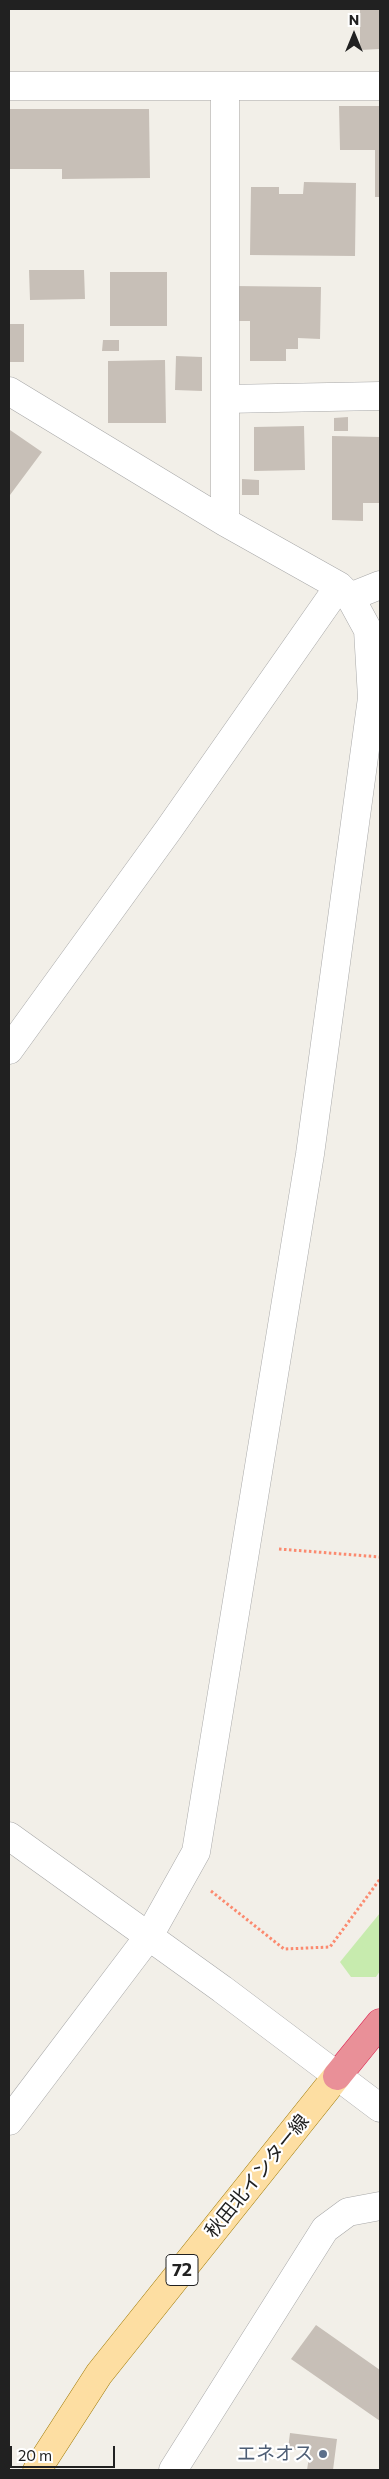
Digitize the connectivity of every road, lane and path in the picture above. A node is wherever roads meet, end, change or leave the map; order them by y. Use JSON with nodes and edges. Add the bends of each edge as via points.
{"nodes":[{"id":1,"x":9,"y":86,"type":"edge"},
{"id":2,"x":225,"y":86,"type":"junction"},
{"id":3,"x":380,"y":86,"type":"edge"},
{"id":4,"x":9,"y":391,"type":"edge"},
{"id":5,"x":380,"y":396,"type":"edge"},
{"id":6,"x":225,"y":399,"type":"junction"},
{"id":7,"x":225,"y":522,"type":"junction"},
{"id":8,"x":380,"y":584,"type":"edge"},
{"id":9,"x":345,"y":592,"type":"junction"},
{"id":10,"x":9,"y":1050,"type":"edge"},
{"id":11,"x":247,"y":1546,"type":"junction"},
{"id":12,"x":380,"y":1557,"type":"edge"},
{"id":13,"x":9,"y":1836,"type":"edge"},
{"id":14,"x":185,"y":1871,"type":"junction"},
{"id":15,"x":380,"y":1879,"type":"edge"},
{"id":16,"x":149,"y":1936,"type":"junction"},
{"id":17,"x":380,"y":2023,"type":"edge"},
{"id":18,"x":337,"y":2076,"type":"junction"},
{"id":19,"x":380,"y":2108,"type":"edge"},
{"id":20,"x":9,"y":2121,"type":"edge"},
{"id":21,"x":380,"y":2206,"type":"edge"},
{"id":22,"x":37,"y":2470,"type":"edge"},
{"id":23,"x":173,"y":2470,"type":"edge"}],
"edges":[{"from":1,"to":2,"type":"street"},
{"from":2,"to":3,"type":"street"},
{"from":2,"to":6,"type":"street"},
{"from":4,"to":7,"type":"street"},
{"from":5,"to":6,"type":"street"},
{"from":6,"to":7,"type":"street"},
{"from":7,"to":9,"type":"street"},
{"from":8,"to":9,"type":"street"},
{"from":9,"to":10,"type":"street"},
{"from":9,"to":11,"type":"street","via":[[368,630],[372,698],[310,1154]]},
{"from":11,"to":12,"type":"path"},
{"from":11,"to":14,"type":"street","via":[[196,1852]]},
{"from":13,"to":16,"type":"street"},
{"from":14,"to":15,"type":"path","via":[[284,1949],[330,1947]]},
{"from":14,"to":16,"type":"street"},
{"from":16,"to":18,"type":"street"},
{"from":16,"to":20,"type":"street"},
{"from":17,"to":18,"type":"highway"},
{"from":18,"to":19,"type":"street"},
{"from":18,"to":22,"type":"main road","name":"秋田北インター線","number":"72","via":[[99,2374]]},
{"from":21,"to":23,"type":"street","via":[[348,2212],[325,2229]]}]}
